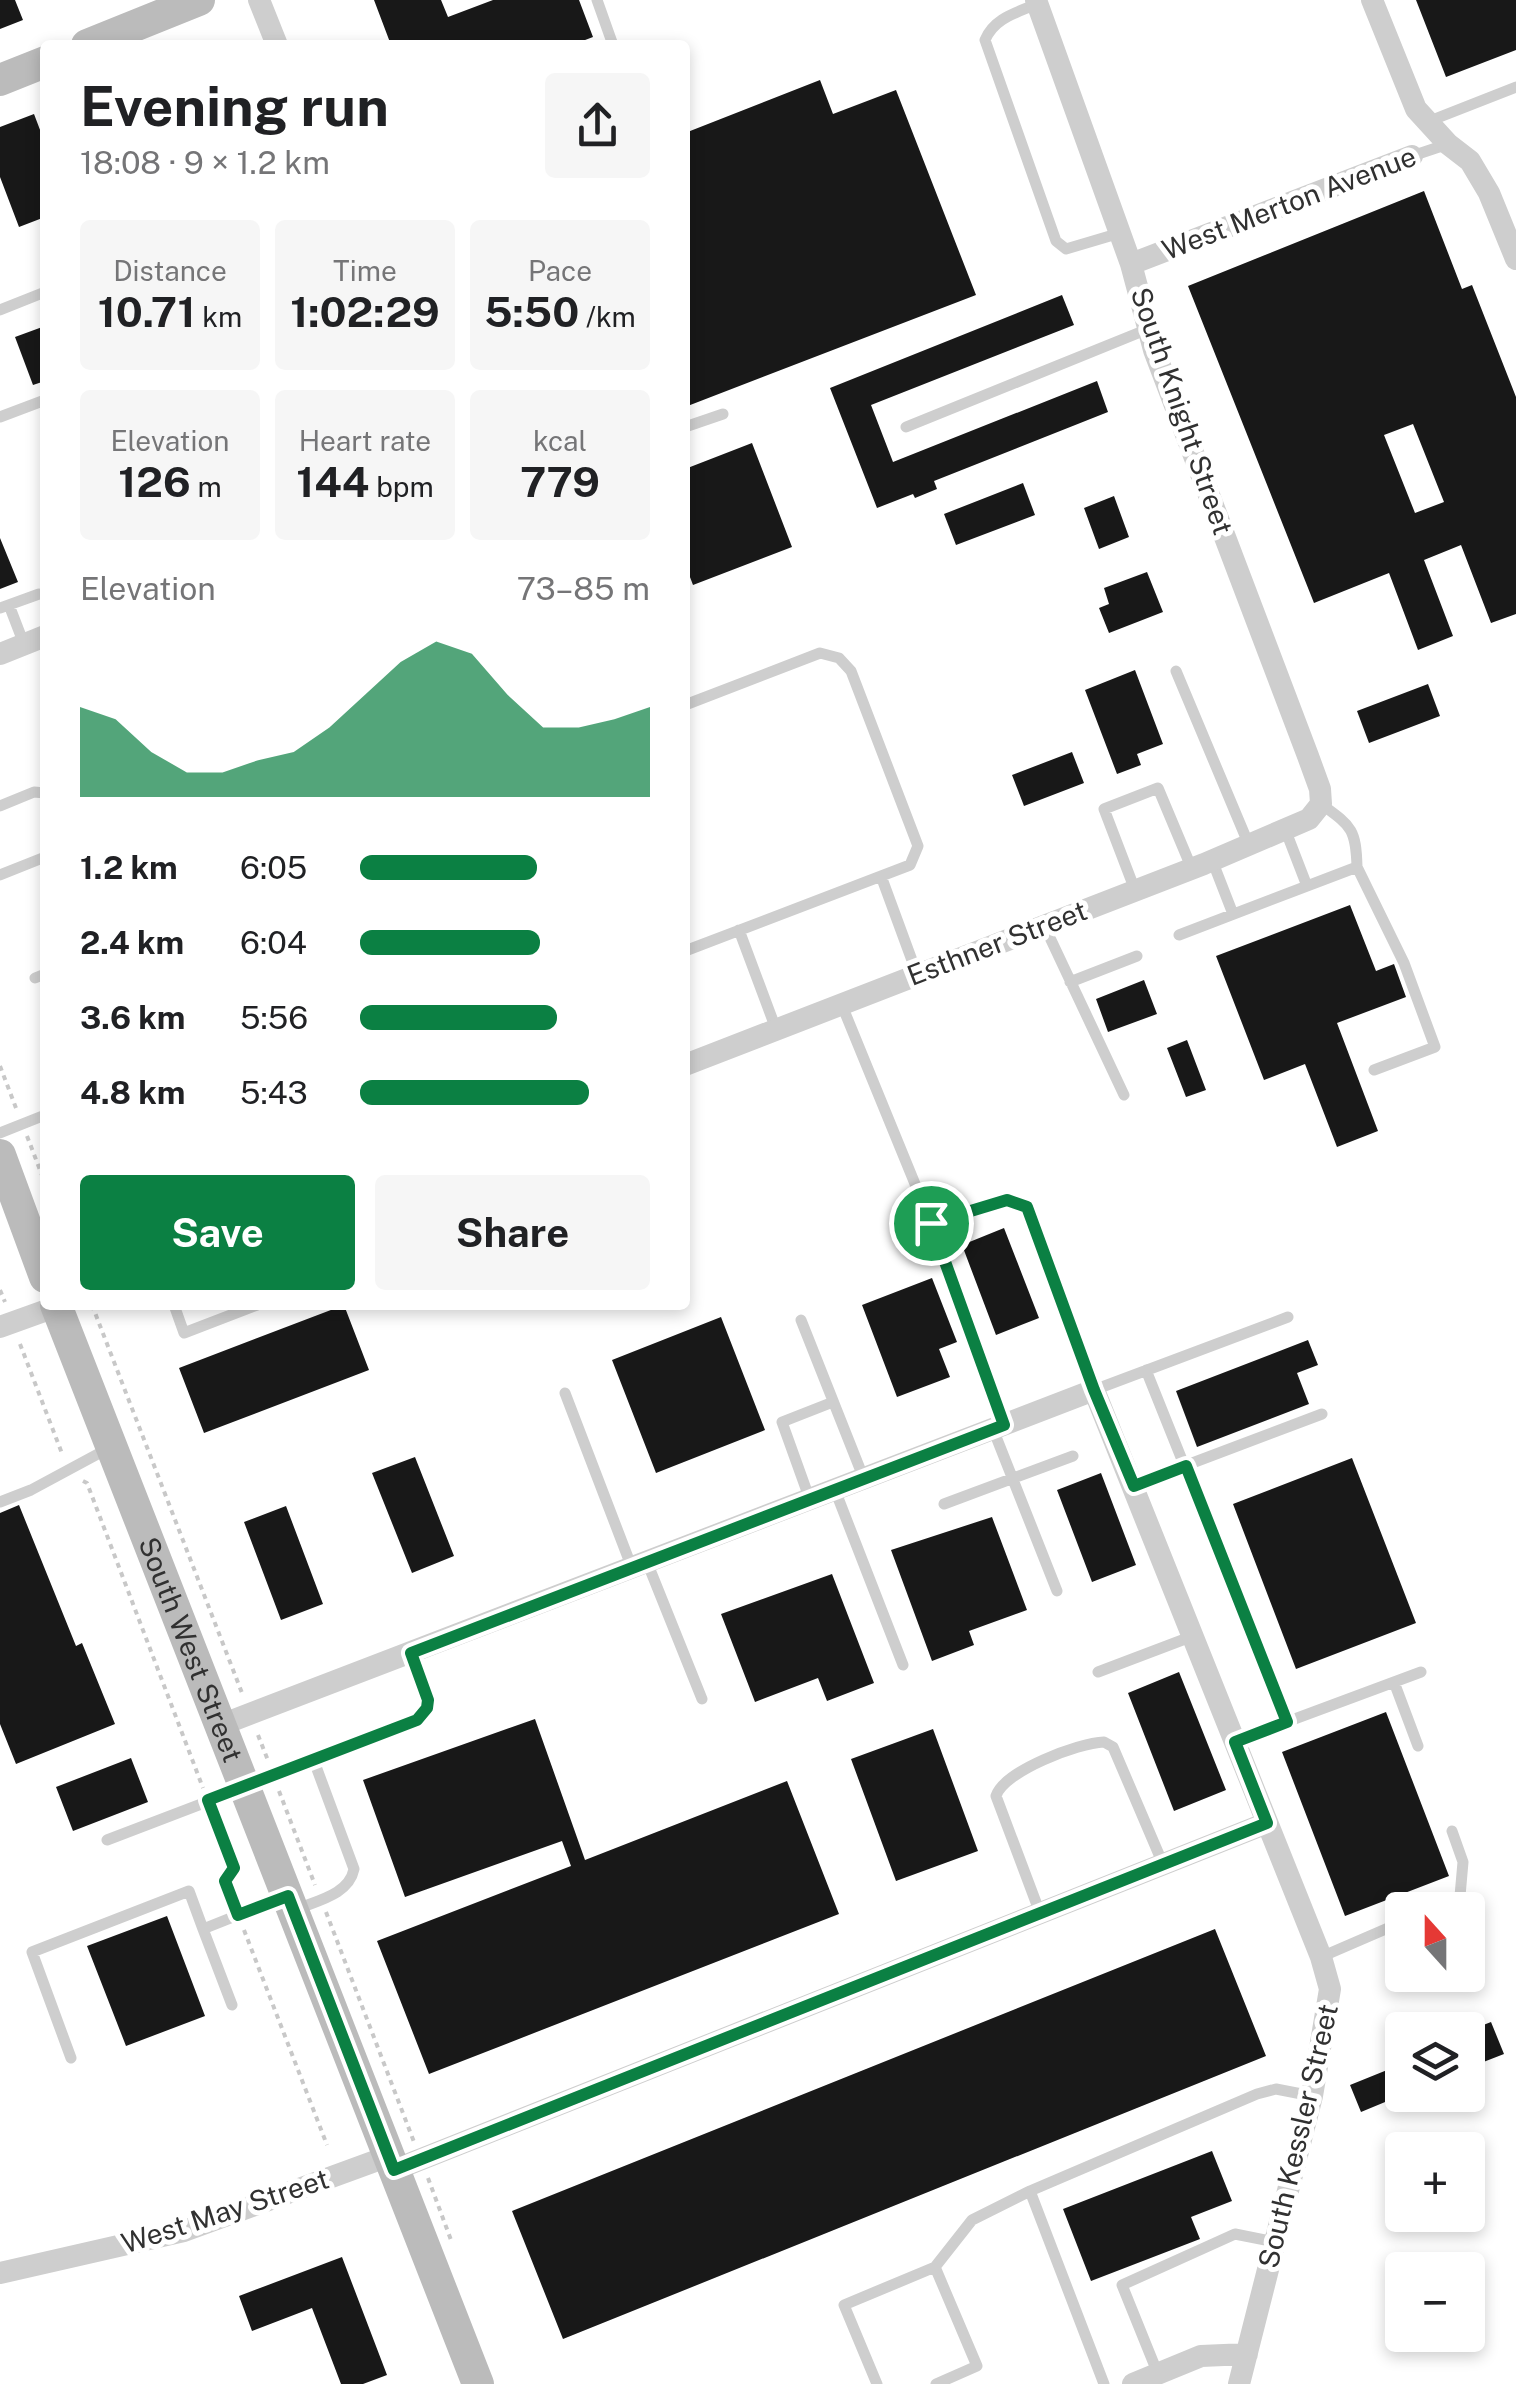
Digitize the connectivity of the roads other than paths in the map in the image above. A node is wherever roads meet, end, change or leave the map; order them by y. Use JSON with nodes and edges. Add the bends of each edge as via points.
{"nodes":[{"id":1,"x":199,"y":0,"type":"edge"},
{"id":2,"x":259,"y":0,"type":"edge"},
{"id":3,"x":597,"y":0,"type":"edge"},
{"id":4,"x":1372,"y":0,"type":"edge"},
{"id":5,"x":1036,"y":2,"type":"edge"},
{"id":6,"x":99,"y":40,"type":"edge"},
{"id":7,"x":275,"y":40,"type":"edge"},
{"id":8,"x":611,"y":40,"type":"edge"},
{"id":9,"x":40,"y":64,"type":"edge"},
{"id":10,"x":0,"y":80,"type":"edge"},
{"id":11,"x":1516,"y":87,"type":"edge"},
{"id":12,"x":1427,"y":122,"type":"junction"},
{"id":13,"x":1448,"y":144,"type":"junction"},
{"id":14,"x":1412,"y":156,"type":"joint"},
{"id":15,"x":1120,"y":233,"type":"junction"},
{"id":16,"x":1516,"y":260,"type":"edge"},
{"id":17,"x":1131,"y":264,"type":"junction"},
{"id":18,"x":40,"y":294,"type":"edge"},
{"id":19,"x":0,"y":310,"type":"edge"},
{"id":20,"x":1148,"y":328,"type":"junction"},
{"id":21,"x":40,"y":402,"type":"edge"},
{"id":22,"x":723,"y":414,"type":"dead end"},
{"id":23,"x":0,"y":417,"type":"edge"},
{"id":24,"x":690,"y":425,"type":"edge"},
{"id":25,"x":906,"y":427,"type":"dead end"},
{"id":26,"x":39,"y":594,"type":"dead end"},
{"id":27,"x":5,"y":606,"type":"edge"},
{"id":28,"x":34,"y":640,"type":"edge"},
{"id":29,"x":0,"y":654,"type":"edge"},
{"id":30,"x":1176,"y":670,"type":"dead end"},
{"id":31,"x":690,"y":703,"type":"edge"},
{"id":32,"x":40,"y":793,"type":"edge"},
{"id":33,"x":0,"y":806,"type":"edge"},
{"id":34,"x":1315,"y":812,"type":"junction"},
{"id":35,"x":1285,"y":829,"type":"junction"},
{"id":36,"x":1249,"y":844,"type":"junction"},
{"id":37,"x":40,"y":860,"type":"edge"},
{"id":38,"x":1202,"y":864,"type":"junction"},
{"id":39,"x":1356,"y":867,"type":"junction"},
{"id":40,"x":0,"y":875,"type":"edge"},
{"id":41,"x":882,"y":876,"type":"junction"},
{"id":42,"x":1307,"y":886,"type":"junction"},
{"id":43,"x":1135,"y":890,"type":"junction"},
{"id":44,"x":1233,"y":914,"type":"junction"},
{"id":45,"x":1044,"y":926,"type":"junction"},
{"id":46,"x":740,"y":930,"type":"junction"},
{"id":47,"x":1179,"y":935,"type":"dead end"},
{"id":48,"x":690,"y":949,"type":"edge"},
{"id":49,"x":1138,"y":956,"type":"dead end"},
{"id":50,"x":917,"y":974,"type":"junction"},
{"id":51,"x":1070,"y":982,"type":"junction"},
{"id":52,"x":842,"y":1003,"type":"junction"},
{"id":53,"x":776,"y":1029,"type":"junction"},
{"id":54,"x":690,"y":1063,"type":"edge"},
{"id":55,"x":1374,"y":1070,"type":"dead end"},
{"id":56,"x":1124,"y":1095,"type":"dead end"},
{"id":57,"x":40,"y":1116,"type":"edge"},
{"id":58,"x":0,"y":1133,"type":"edge"},
{"id":59,"x":0,"y":1156,"type":"edge"},
{"id":60,"x":931,"y":1223,"type":"junction"},
{"id":61,"x":40,"y":1261,"type":"edge"},
{"id":62,"x":40,"y":1306,"type":"edge"},
{"id":63,"x":59,"y":1310,"type":"edge"},
{"id":64,"x":176,"y":1310,"type":"edge"},
{"id":65,"x":245,"y":1310,"type":"edge"},
{"id":66,"x":1288,"y":1317,"type":"dead end"},
{"id":67,"x":801,"y":1320,"type":"dead end"},
{"id":68,"x":6,"y":1325,"type":"edge"},
{"id":69,"x":1146,"y":1370,"type":"junction"},
{"id":70,"x":1094,"y":1390,"type":"junction"},
{"id":71,"x":565,"y":1393,"type":"dead end"},
{"id":72,"x":834,"y":1402,"type":"junction"},
{"id":73,"x":1322,"y":1414,"type":"dead end"},
{"id":74,"x":998,"y":1427,"type":"junction"},
{"id":75,"x":113,"y":1446,"type":"junction"},
{"id":76,"x":1072,"y":1456,"type":"dead end"},
{"id":77,"x":1186,"y":1466,"type":"junction"},
{"id":78,"x":1012,"y":1478,"type":"junction"},
{"id":79,"x":864,"y":1479,"type":"junction"},
{"id":80,"x":1134,"y":1486,"type":"junction"},
{"id":81,"x":835,"y":1490,"type":"junction"},
{"id":82,"x":810,"y":1500,"type":"junction"},
{"id":83,"x":0,"y":1502,"type":"edge"},
{"id":84,"x":944,"y":1504,"type":"dead end"},
{"id":85,"x":640,"y":1565,"type":"junction"},
{"id":86,"x":1057,"y":1591,"type":"dead end"},
{"id":87,"x":1193,"y":1636,"type":"junction"},
{"id":88,"x":411,"y":1653,"type":"junction"},
{"id":89,"x":903,"y":1665,"type":"dead end"},
{"id":90,"x":1098,"y":1672,"type":"dead end"},
{"id":91,"x":1421,"y":1672,"type":"dead end"},
{"id":92,"x":1394,"y":1682,"type":"junction"},
{"id":93,"x":702,"y":1699,"type":"dead end"},
{"id":94,"x":236,"y":1720,"type":"junction"},
{"id":95,"x":1287,"y":1722,"type":"junction"},
{"id":96,"x":1235,"y":1742,"type":"junction"},
{"id":97,"x":1418,"y":1746,"type":"dead end"},
{"id":98,"x":314,"y":1761,"type":"junction"},
{"id":99,"x":259,"y":1780,"type":"junction"},
{"id":100,"x":1267,"y":1823,"type":"junction"},
{"id":101,"x":1452,"y":1830,"type":"dead end"},
{"id":102,"x":107,"y":1840,"type":"dead end"},
{"id":103,"x":1163,"y":1864,"type":"junction"},
{"id":104,"x":1460,"y":1892,"type":"edge"},
{"id":105,"x":300,"y":1902,"type":"junction"},
{"id":106,"x":1040,"y":1913,"type":"junction"},
{"id":107,"x":203,"y":1929,"type":"junction"},
{"id":108,"x":1385,"y":1929,"type":"edge"},
{"id":109,"x":1320,"y":1956,"type":"junction"},
{"id":110,"x":232,"y":2005,"type":"dead end"},
{"id":111,"x":71,"y":2058,"type":"dead end"},
{"id":112,"x":1312,"y":2096,"type":"junction"},
{"id":113,"x":401,"y":2162,"type":"junction"},
{"id":114,"x":1030,"y":2191,"type":"junction"},
{"id":115,"x":1275,"y":2242,"type":"junction"},
{"id":116,"x":935,"y":2267,"type":"junction"},
{"id":117,"x":0,"y":2274,"type":"edge"},
{"id":118,"x":1247,"y":2354,"type":"junction"},
{"id":119,"x":1158,"y":2374,"type":"junction"},
{"id":120,"x":478,"y":2384,"type":"edge"},
{"id":121,"x":877,"y":2384,"type":"edge"},
{"id":122,"x":936,"y":2384,"type":"edge"},
{"id":123,"x":1104,"y":2384,"type":"edge"},
{"id":124,"x":1132,"y":2384,"type":"edge"},
{"id":125,"x":1239,"y":2384,"type":"edge"}],
"edges":[{"from":1,"to":6,"type":"main road"},
{"from":2,"to":7,"type":"street"},
{"from":3,"to":8,"type":"lane"},
{"from":4,"to":12,"type":"street","via":[[1416,110]]},
{"from":5,"to":15,"type":"street","name":"South Knight Street"},
{"from":5,"to":15,"type":"lane","via":[[991,27],[986,40],[1056,241],[1066,249]]},
{"from":9,"to":10,"type":"main road"},
{"from":11,"to":12,"type":"lane"},
{"from":12,"to":13,"type":"street"},
{"from":13,"to":14,"type":"lane","name":"West Merton Avenue"},
{"from":13,"to":16,"type":"street","via":[[1470,161],[1490,192]]},
{"from":14,"to":17,"type":"street","name":"West Merton Avenue"},
{"from":15,"to":17,"type":"street","name":"South Knight Street"},
{"from":17,"to":20,"type":"street","name":"South Knight Street"},
{"from":18,"to":19,"type":"lane"},
{"from":20,"to":25,"type":"lane"},
{"from":20,"to":34,"type":"street","name":"South Knight Street","via":[[1320,790]]},
{"from":21,"to":23,"type":"lane"},
{"from":22,"to":24,"type":"lane"},
{"from":26,"to":27,"type":"lane"},
{"from":27,"to":28,"type":"lane"},
{"from":28,"to":29,"type":"street"},
{"from":30,"to":36,"type":"lane"},
{"from":31,"to":41,"type":"lane","via":[[820,653],[839,658],[851,672],[918,846],[910,865]]},
{"from":32,"to":33,"type":"lane"},
{"from":34,"to":35,"type":"street","name":"Esthner Street"},
{"from":34,"to":39,"type":"lane","via":[[1349,824]]},
{"from":35,"to":36,"type":"street","name":"Esthner Street"},
{"from":35,"to":42,"type":"lane"},
{"from":36,"to":38,"type":"street","name":"Esthner Street"},
{"from":37,"to":40,"type":"lane"},
{"from":38,"to":43,"type":"street","name":"Esthner Street"},
{"from":38,"to":43,"type":"lane","via":[[1158,788],[1104,809]]},
{"from":38,"to":44,"type":"lane"},
{"from":39,"to":42,"type":"lane"},
{"from":39,"to":55,"type":"lane","via":[[1404,963],[1435,1047]]},
{"from":41,"to":46,"type":"lane"},
{"from":41,"to":50,"type":"lane"},
{"from":42,"to":44,"type":"lane"},
{"from":43,"to":45,"type":"street","name":"Esthner Street"},
{"from":44,"to":47,"type":"lane"},
{"from":45,"to":50,"type":"street","name":"Esthner Street"},
{"from":45,"to":51,"type":"lane"},
{"from":46,"to":48,"type":"lane"},
{"from":46,"to":53,"type":"lane"},
{"from":49,"to":51,"type":"lane"},
{"from":50,"to":52,"type":"street","name":"Esthner Street"},
{"from":51,"to":56,"type":"lane"},
{"from":52,"to":53,"type":"street","name":"Esthner Street"},
{"from":52,"to":60,"type":"lane"},
{"from":53,"to":54,"type":"street","name":"Esthner Street"},
{"from":57,"to":58,"type":"lane"},
{"from":59,"to":61,"type":"main road","name":"South West Street"},
{"from":60,"to":70,"type":"lane","via":[[1007,1200],[1027,1207]]},
{"from":60,"to":74,"type":"lane"},
{"from":62,"to":68,"type":"street"},
{"from":63,"to":75,"type":"main road","name":"South West Street"},
{"from":64,"to":65,"type":"lane","via":[[184,1333]]},
{"from":66,"to":69,"type":"lane"},
{"from":67,"to":72,"type":"lane"},
{"from":69,"to":70,"type":"lane"},
{"from":69,"to":77,"type":"lane"},
{"from":70,"to":74,"type":"street"},
{"from":70,"to":80,"type":"street","name":"South Kessler Street"},
{"from":71,"to":85,"type":"lane"},
{"from":72,"to":79,"type":"lane"},
{"from":72,"to":82,"type":"lane","via":[[782,1422]]},
{"from":73,"to":77,"type":"lane"},
{"from":74,"to":78,"type":"lane"},
{"from":74,"to":79,"type":"street"},
{"from":75,"to":83,"type":"lane"},
{"from":75,"to":94,"type":"main road","name":"South West Street"},
{"from":76,"to":78,"type":"lane"},
{"from":77,"to":80,"type":"lane"},
{"from":77,"to":95,"type":"lane"},
{"from":78,"to":84,"type":"lane"},
{"from":78,"to":86,"type":"lane"},
{"from":79,"to":81,"type":"street"},
{"from":80,"to":87,"type":"street","name":"South Kessler Street"},
{"from":81,"to":82,"type":"street"},
{"from":81,"to":89,"type":"lane"},
{"from":82,"to":85,"type":"street"},
{"from":85,"to":88,"type":"street"},
{"from":85,"to":93,"type":"lane"},
{"from":87,"to":90,"type":"lane"},
{"from":87,"to":96,"type":"street","name":"South Kessler Street"},
{"from":88,"to":94,"type":"street"},
{"from":88,"to":98,"type":"lane","via":[[428,1700],[422,1716]]},
{"from":91,"to":92,"type":"lane"},
{"from":92,"to":95,"type":"lane"},
{"from":92,"to":97,"type":"lane"},
{"from":94,"to":99,"type":"main road","name":"South West Street"},
{"from":95,"to":96,"type":"lane"},
{"from":96,"to":100,"type":"street","name":"South Kessler Street"},
{"from":98,"to":99,"type":"lane"},
{"from":98,"to":105,"type":"lane","via":[[354,1869],[349,1884]]},
{"from":99,"to":102,"type":"lane"},
{"from":99,"to":105,"type":"main road","name":"South West Street"},
{"from":100,"to":103,"type":"street","name":"West May Street"},
{"from":100,"to":109,"type":"street","name":"South Kessler Street"},
{"from":101,"to":104,"type":"lane","via":[[1464,1862]]},
{"from":103,"to":106,"type":"street","name":"West May Street"},
{"from":103,"to":106,"type":"lane","via":[[1113,1747],[1104,1742],[1075,1748],[1009,1777],[996,1796]]},
{"from":105,"to":107,"type":"lane"},
{"from":105,"to":113,"type":"main road","name":"South West Street"},
{"from":106,"to":113,"type":"street","name":"West May Street"},
{"from":107,"to":110,"type":"lane"},
{"from":107,"to":111,"type":"lane","via":[[189,1891],[32,1952]]},
{"from":108,"to":109,"type":"lane"},
{"from":109,"to":112,"type":"street","name":"South Kessler Street","via":[[1330,1989]]},
{"from":112,"to":114,"type":"lane","via":[[1276,2089],[1257,2094]]},
{"from":112,"to":115,"type":"street","name":"South Kessler Street"},
{"from":113,"to":117,"type":"street","name":"West May Street","via":[[184,2230]]},
{"from":113,"to":120,"type":"main road","name":"South West Street"},
{"from":114,"to":116,"type":"lane","via":[[972,2220]]},
{"from":114,"to":123,"type":"lane"},
{"from":115,"to":118,"type":"street","name":"South Kessler Street"},
{"from":115,"to":119,"type":"lane","via":[[1235,2234],[1122,2285]]},
{"from":116,"to":121,"type":"lane","via":[[844,2305]]},
{"from":116,"to":122,"type":"lane","via":[[977,2366]]},
{"from":118,"to":119,"type":"street","via":[[1201,2356]]},
{"from":118,"to":125,"type":"street","name":"South Kessler Street"},
{"from":119,"to":124,"type":"street"}]}
